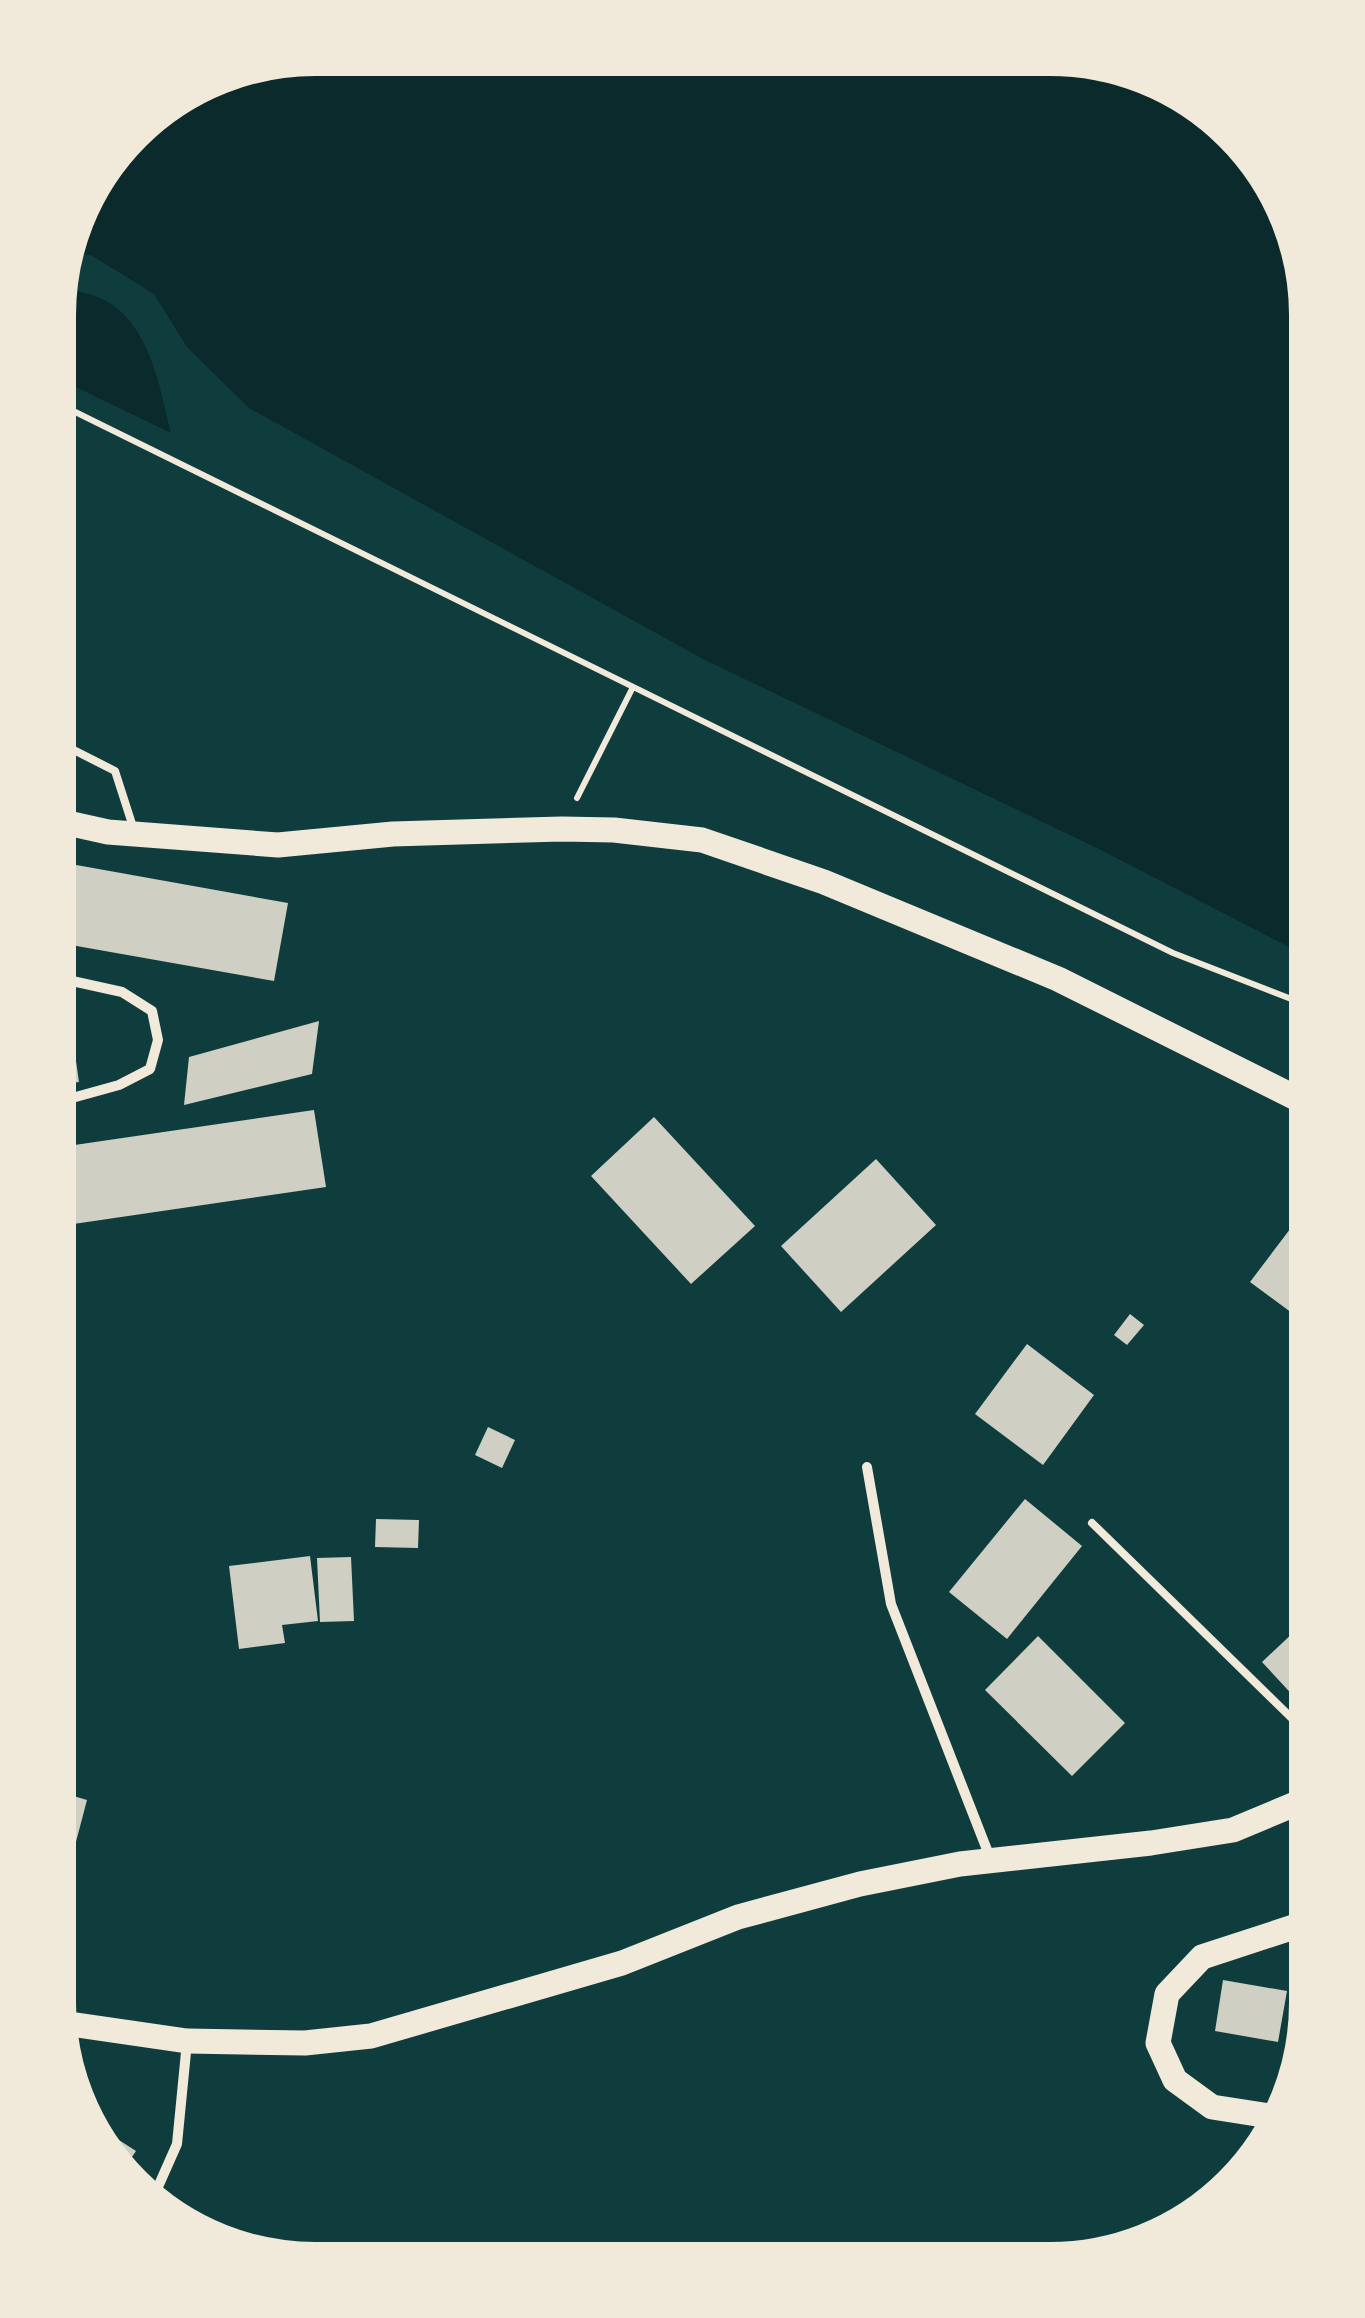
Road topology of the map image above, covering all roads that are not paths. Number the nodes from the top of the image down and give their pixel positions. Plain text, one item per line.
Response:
1 (70, 748) edge
2 (70, 824) edge
3 (136, 834) junction
4 (70, 981) edge
5 (1295, 1097) edge
6 (70, 1099) edge
7 (867, 1467) dead end
8 (1092, 1522) dead end
9 (1294, 1720) edge
10 (1294, 1804) edge
11 (991, 1860) junction
12 (1294, 1927) edge
13 (72, 2024) edge
14 (187, 2041) junction
15 (1267, 2116) edge
16 (157, 2189) edge

1 - 3 lane
2 - 3 main road
3 - 5 main road
4 - 6 street
7 - 11 street
8 - 9 lane
10 - 11 main road
11 - 14 main road
12 - 15 main road
13 - 14 main road
14 - 16 street

